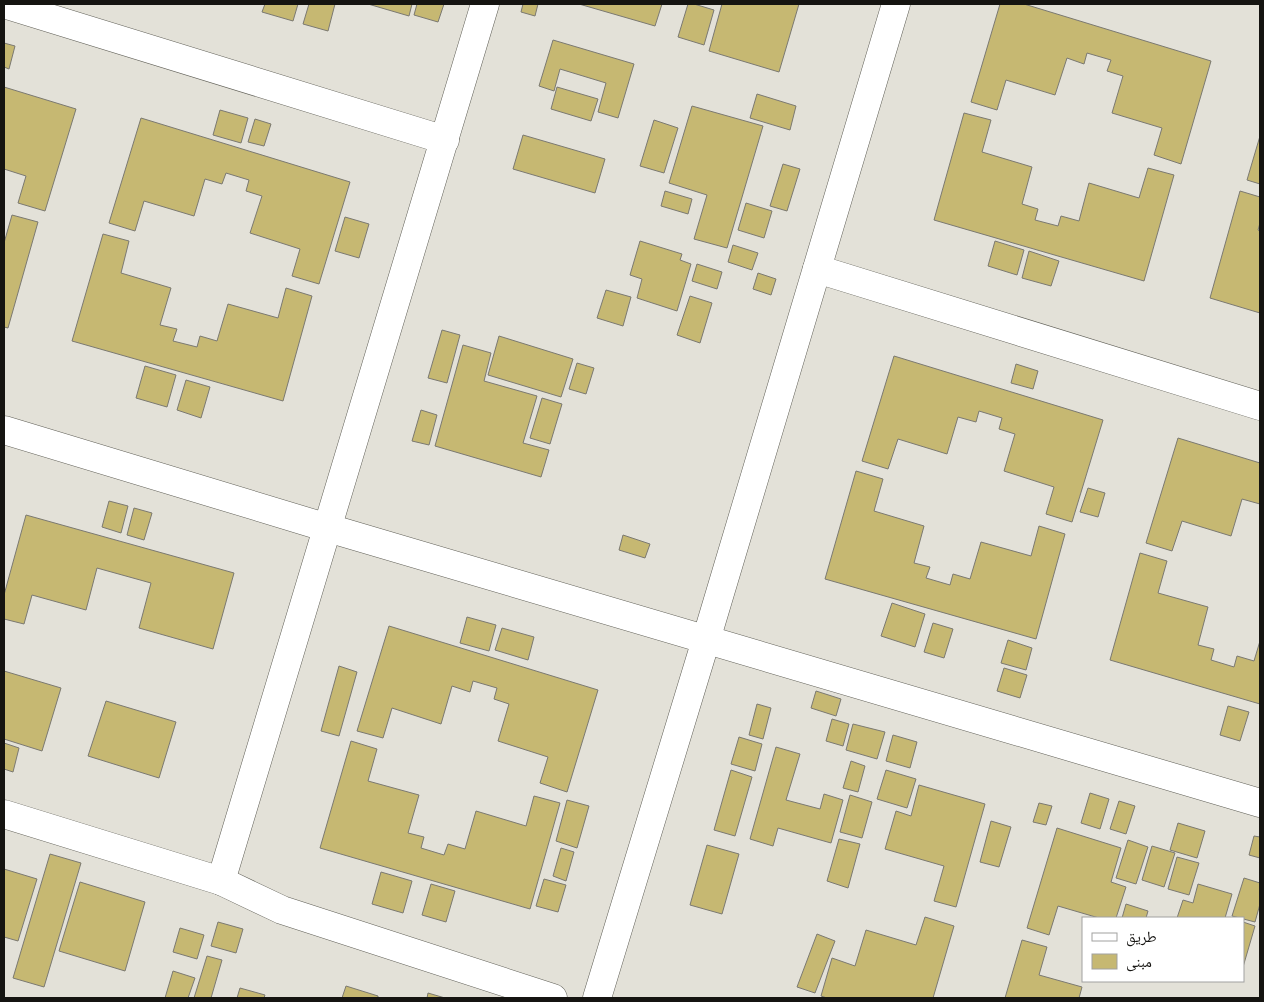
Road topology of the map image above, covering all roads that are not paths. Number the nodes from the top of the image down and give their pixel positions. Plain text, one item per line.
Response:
1 (4, 4) edge
2 (485, 4) edge
3 (896, 4) edge
4 (445, 140) junction
5 (817, 269) junction
6 (1260, 406) edge
7 (4, 430) edge
8 (328, 528) junction
9 (706, 640) junction
10 (1260, 802) edge
11 (4, 814) edge
12 (221, 881) junction
13 (553, 998) edge
14 (596, 998) edge

1 - 4 street
2 - 4 street
3 - 5 street
4 - 8 street
5 - 6 street
5 - 9 street
7 - 8 street
8 - 9 street
8 - 12 street
9 - 10 street
9 - 14 street
11 - 12 street
12 - 13 street

